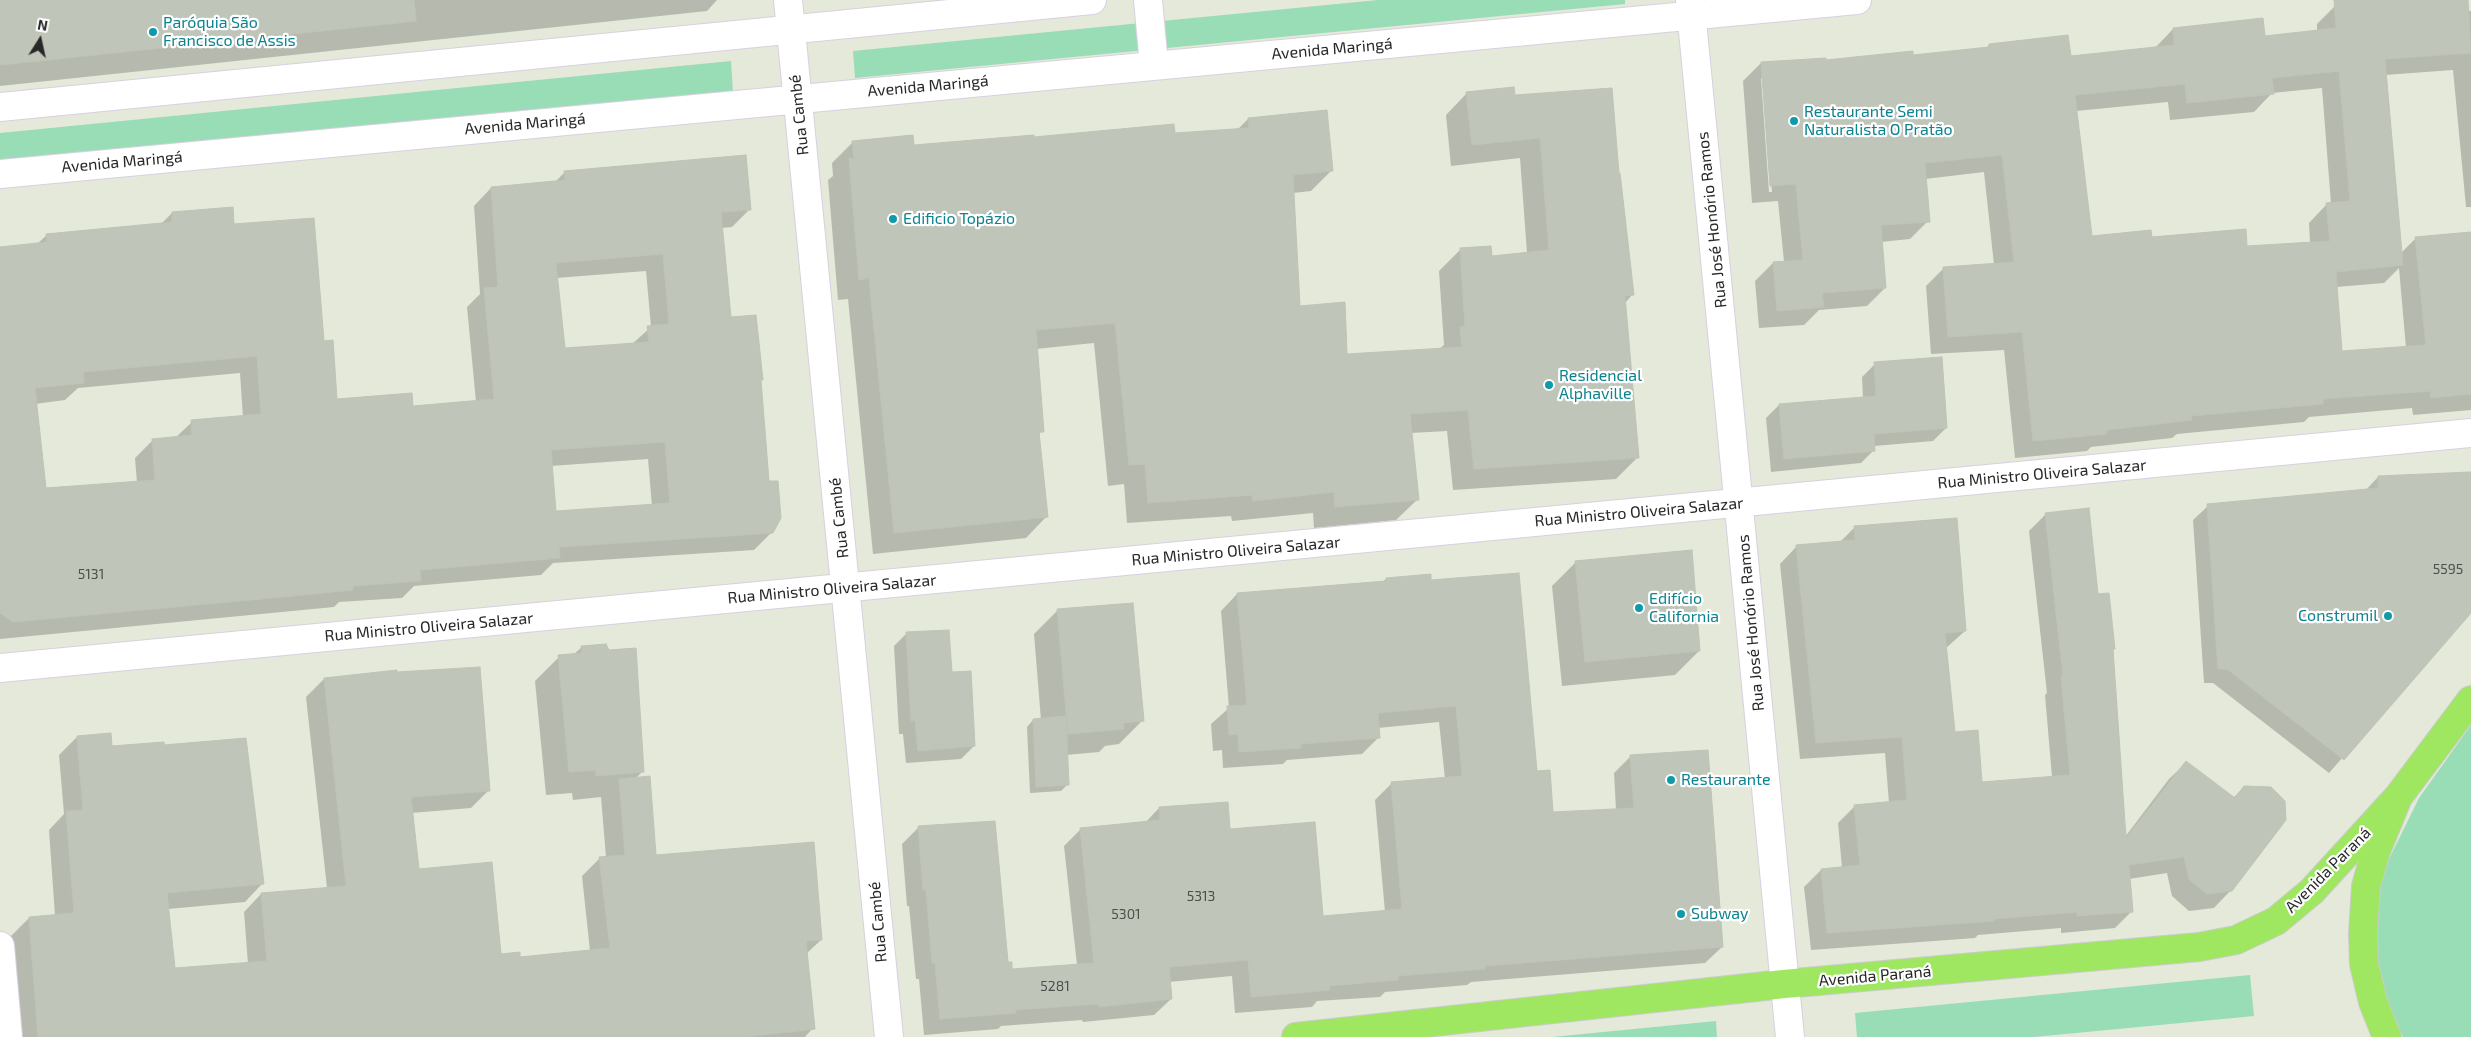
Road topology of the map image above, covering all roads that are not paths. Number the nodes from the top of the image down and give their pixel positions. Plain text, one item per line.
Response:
1 (788, 0) edge
2 (1092, 0) edge
3 (1148, 0) edge
4 (1857, 0) edge
5 (1691, 8) edge
6 (790, 28) junction
7 (1154, 65) junction
8 (797, 98) junction
9 (0, 107) edge
10 (0, 174) edge
11 (2471, 433) edge
12 (1740, 503) junction
13 (846, 588) junction
14 (0, 668) edge
15 (2471, 700) edge
16 (2398, 797) junction
17 (0, 946) edge
18 (1784, 984) junction
19 (8, 1037) edge
20 (889, 1037) edge
21 (1296, 1037) edge
22 (1790, 1037) edge
23 (2387, 1037) edge

1 - 6 street, Rua Cambé
2 - 6 street
3 - 7 street
4 - 5 street, Avenida Maringá
5 - 7 street, Avenida Maringá
5 - 12 street, Rua José Honório Ramos
6 - 8 street, Rua Cambé
6 - 9 street
7 - 8 street, Avenida Maringá
8 - 10 street, Avenida Maringá
8 - 13 street, Rua Cambé
11 - 12 street, Rua Ministro Oliveira Salazar
12 - 13 street, Rua Ministro Oliveira Salazar
12 - 18 street, Rua José Honório Ramos
13 - 14 street, Rua Ministro Oliveira Salazar
13 - 20 street, Rua Cambé
15 - 16 main road
16 - 18 main road, Avenida Paraná
16 - 23 main road
17 - 19 street
18 - 21 main road, Avenida Paraná
18 - 22 street, Rua José Honório Ramos

